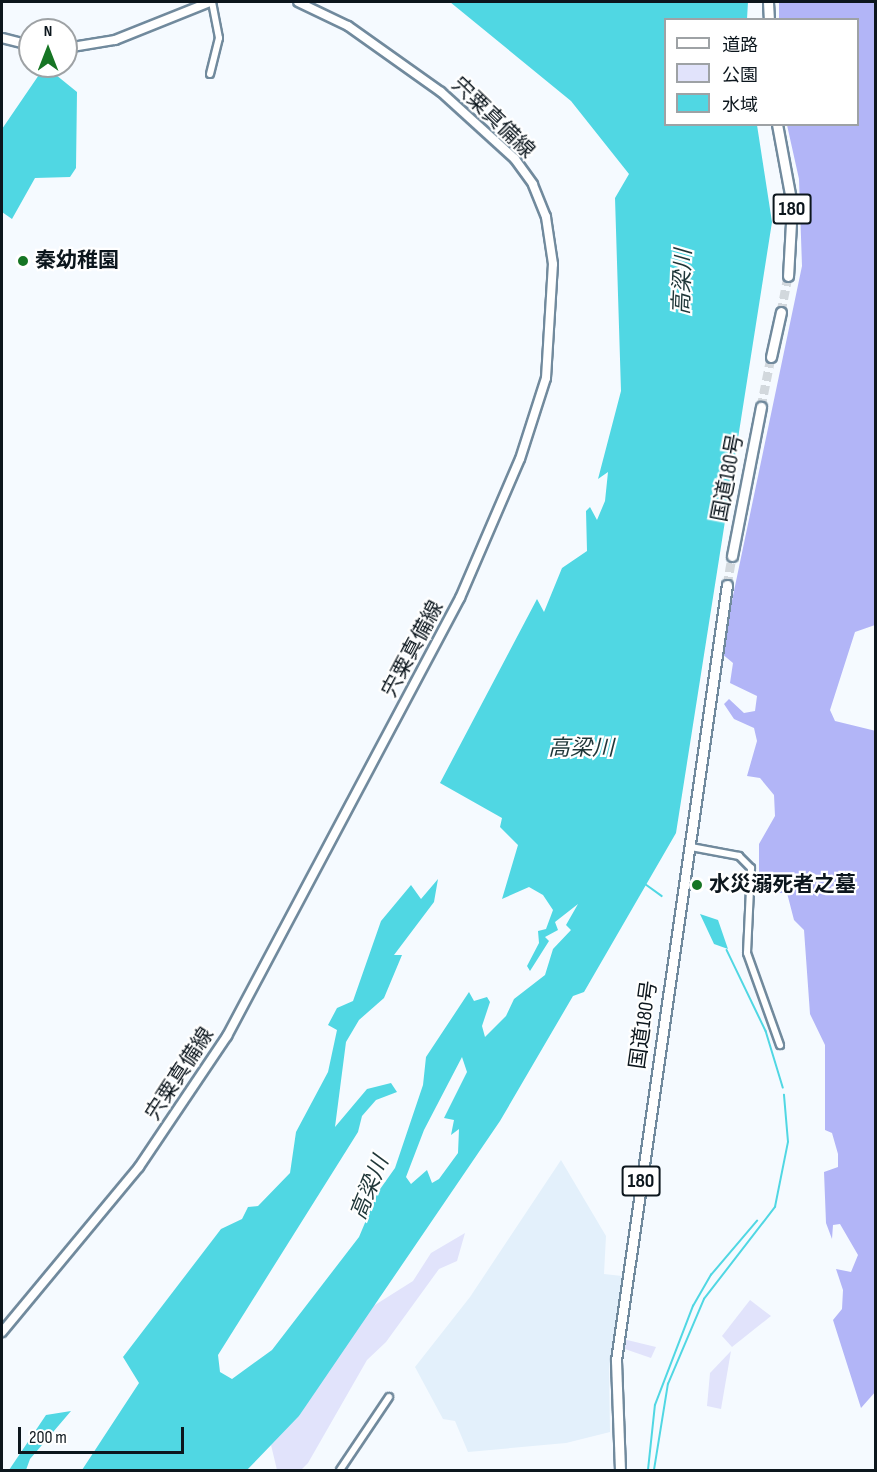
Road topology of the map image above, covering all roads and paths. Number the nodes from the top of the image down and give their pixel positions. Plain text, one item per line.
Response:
1 (211, 2) edge
2 (298, 2) edge
3 (768, 2) edge
4 (769, 18) edge
5 (2, 38) edge
6 (18, 42) edge
7 (78, 46) edge
8 (210, 74) dead end
9 (777, 126) edge
10 (788, 276) tunnel mouth
11 (781, 312) tunnel mouth
12 (771, 357) tunnel mouth
13 (761, 406) tunnel mouth
14 (732, 552) tunnel mouth
15 (727, 585) tunnel mouth
16 (691, 847) junction
17 (780, 1045) dead end
18 (2, 1332) edge
19 (389, 1397) dead end
20 (340, 1470) edge
21 (620, 1470) edge

1 - 7 main road
1 - 8 street
2 - 18 main road, 宍粟真備線
3 - 4 highway
5 - 6 main road
9 - 10 highway, 180
11 - 12 highway
13 - 14 highway, 国道180号
15 - 16 highway, 国道180号 / 180
16 - 17 street
16 - 21 highway, 国道180号 / 180
19 - 20 street

